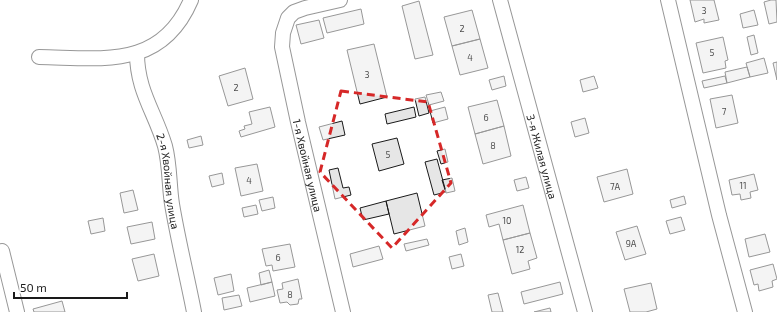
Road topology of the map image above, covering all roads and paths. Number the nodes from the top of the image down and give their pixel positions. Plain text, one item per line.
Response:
1 (191, 0) edge
2 (340, 0) edge
3 (500, 0) edge
4 (668, 0) edge
5 (137, 54) junction
6 (39, 57) dead end
7 (2, 251) dead end
8 (17, 312) edge
9 (194, 312) edge
10 (343, 312) edge
11 (586, 312) edge
12 (745, 312) edge

1 - 5 street
2 - 10 street, 1-я Хвойная улица
3 - 11 street, 3-я Жилая улица
4 - 12 street
5 - 6 street
5 - 9 street, 2-я Хвойная улица
7 - 8 street

